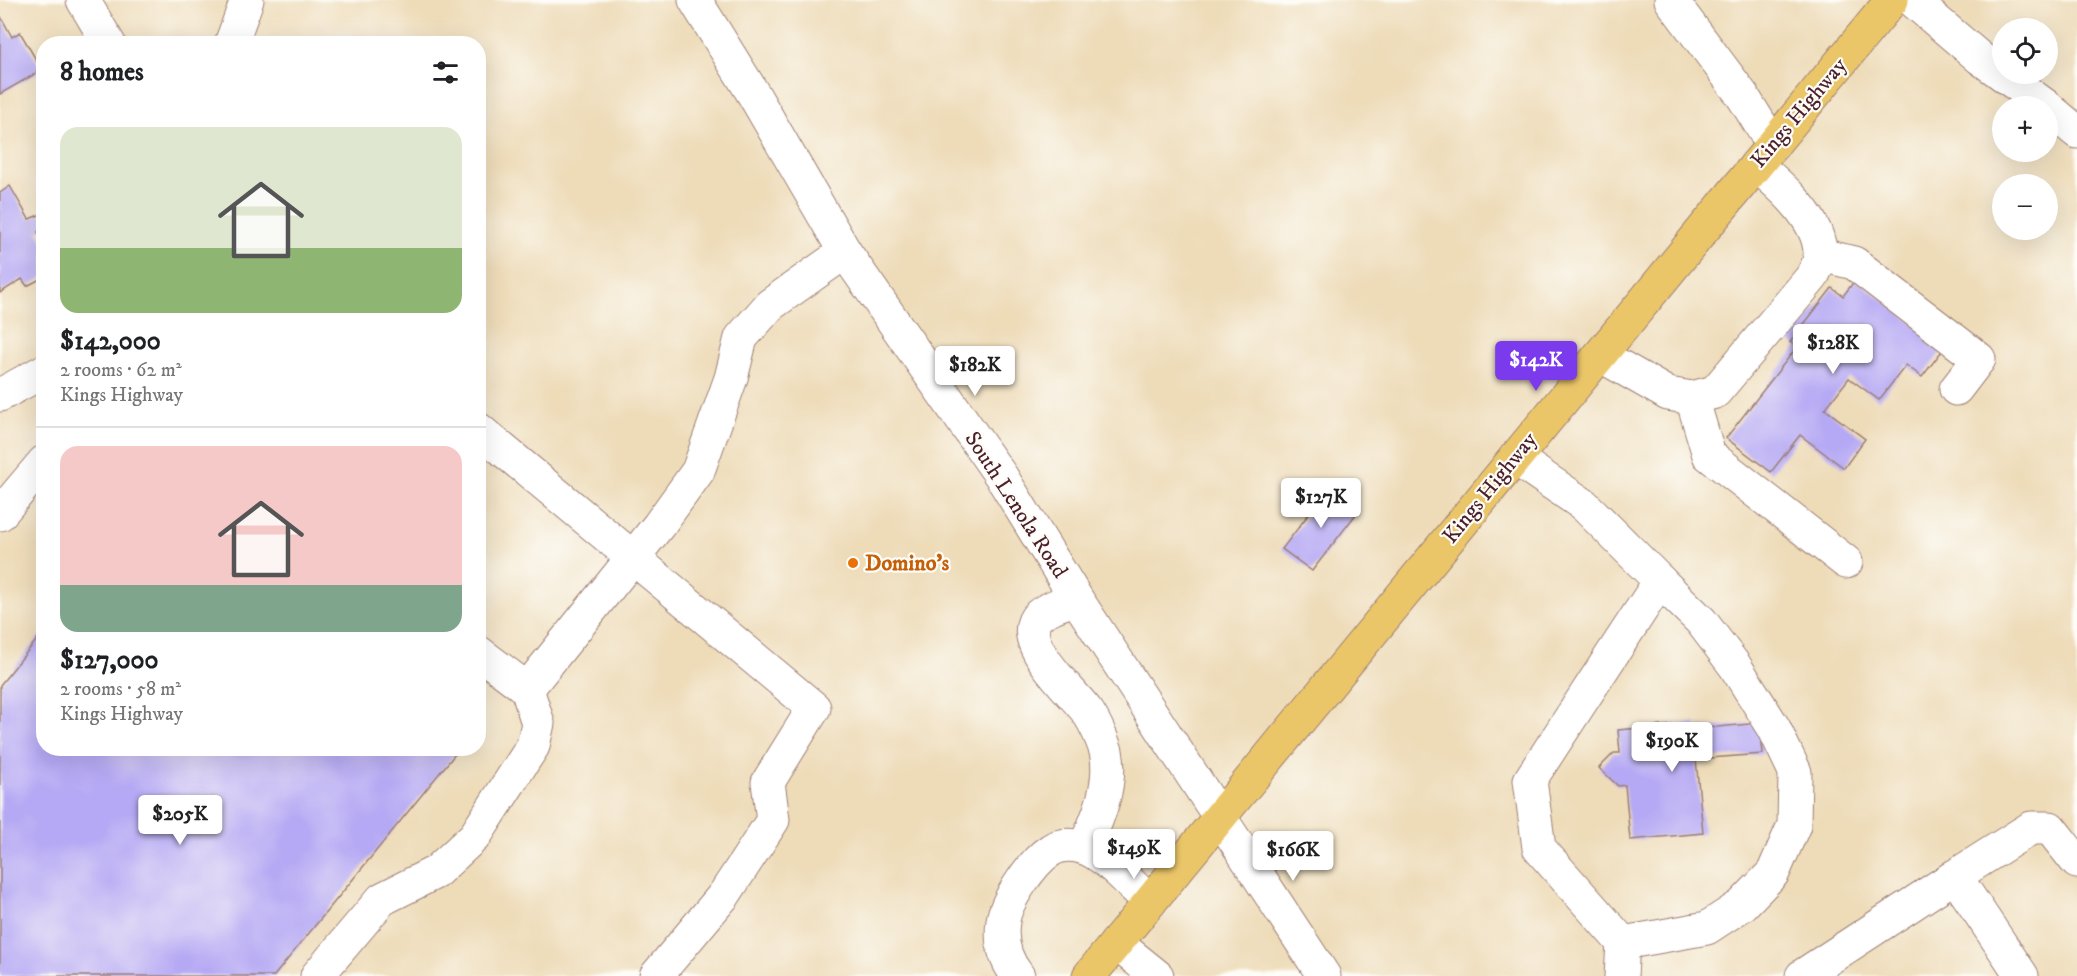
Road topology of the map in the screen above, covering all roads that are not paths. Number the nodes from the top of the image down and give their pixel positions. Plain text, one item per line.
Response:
1 (84, 0) edge
2 (247, 0) edge
3 (695, 0) edge
4 (1671, 0) edge
5 (1892, 0) edge
6 (1912, 0) edge
7 (104, 36) edge
8 (234, 36) edge
9 (2032, 96) edge
10 (2058, 116) edge
11 (2077, 132) edge
12 (1764, 155) junction
13 (845, 252) junction
14 (1821, 255) junction
15 (1600, 355) junction
16 (36, 375) edge
17 (1956, 389) dead end
18 (0, 395) edge
19 (1692, 398) junction
20 (486, 436) edge
21 (1515, 458) junction
22 (36, 471) edge
23 (0, 514) edge
24 (634, 556) junction
25 (1846, 562) dead end
26 (1660, 580) junction
27 (1076, 598) junction
28 (486, 658) edge
29 (527, 689) junction
30 (1220, 816) junction
31 (1084, 848) junction
32 (2077, 862) edge
33 (1955, 876) junction
34 (1150, 902) junction
35 (1116, 943) junction
36 (1623, 943) junction
37 (1318, 974) edge
38 (317, 976) edge
39 (656, 976) edge
40 (1018, 976) edge
41 (1089, 976) edge
42 (1157, 976) edge
43 (1622, 976) edge
44 (1802, 976) edge
45 (2022, 976) edge

1 - 7 street
2 - 8 street
3 - 13 street, South Lenola Road
4 - 12 street
5 - 12 main road, Kings Highway
6 - 9 street
10 - 11 street
12 - 14 street
12 - 15 main road, Kings Highway
13 - 24 street
13 - 27 street, South Lenola Road
14 - 17 street
14 - 19 street
15 - 19 street
15 - 21 main road, Kings Highway
16 - 18 street
19 - 25 street
20 - 24 street
21 - 26 street
21 - 30 main road, Kings Highway
22 - 23 street
24 - 29 street
24 - 39 street
26 - 36 street
26 - 36 street
27 - 30 street, South Lenola Road
27 - 31 street
28 - 29 street
29 - 38 street
30 - 34 main road, Kings Highway
30 - 37 street, South Lenola Road
31 - 34 street
31 - 40 street
32 - 33 street
33 - 44 street
33 - 45 street
34 - 35 main road, Kings Highway
35 - 41 main road, Kings Highway
35 - 42 street
36 - 43 street

